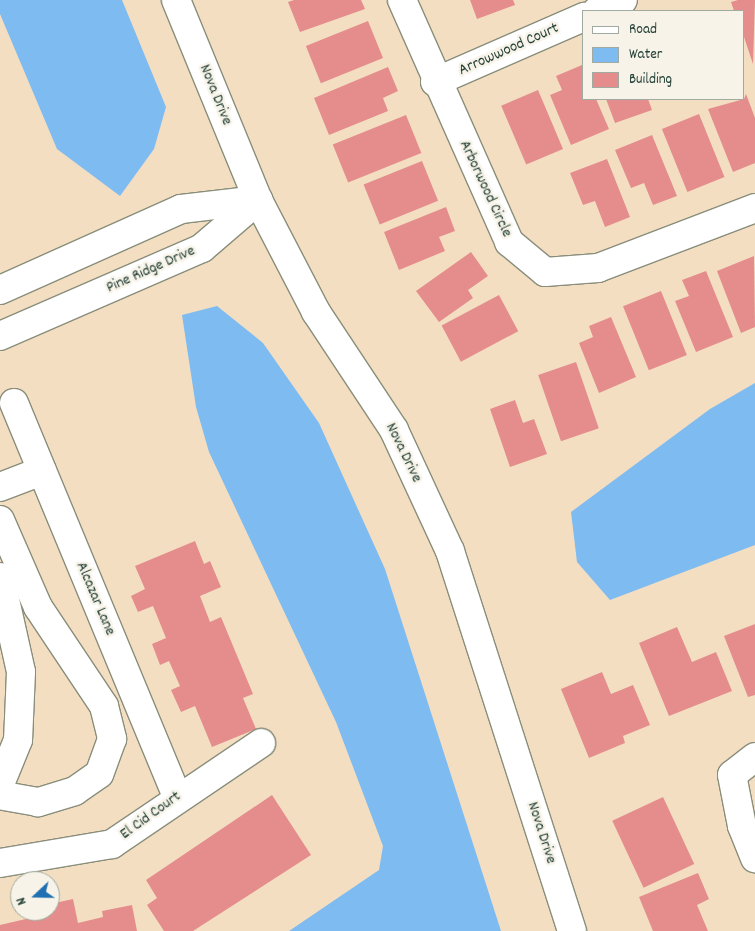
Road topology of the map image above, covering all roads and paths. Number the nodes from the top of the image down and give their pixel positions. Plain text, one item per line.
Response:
1 (176, 0) edge
2 (402, 0) edge
3 (623, 0) edge
4 (599, 10) edge
5 (582, 18) edge
6 (435, 82) junction
7 (258, 200) junction
8 (755, 208) edge
9 (0, 290) edge
10 (0, 336) edge
11 (14, 403) dead end
12 (42, 471) junction
13 (0, 488) edge
14 (0, 520) edge
15 (0, 577) edge
16 (261, 743) dead end
17 (755, 757) edge
18 (0, 784) edge
19 (0, 795) edge
20 (177, 796) junction
21 (755, 858) edge
22 (0, 862) edge
23 (572, 931) edge

1 - 7 street, Nova Drive
2 - 6 street, Arborwood Circle
3 - 4 street
5 - 6 street, Arrowwood Court
6 - 8 street, Arborwood Circle
7 - 9 street
7 - 10 street, Pine Ridge Drive
7 - 23 street, Nova Drive
11 - 12 street, Alcazar Lane
12 - 13 street
12 - 20 street, Alcazar Lane
14 - 19 street
15 - 18 street
16 - 20 street, El Cid Court
17 - 21 street
20 - 22 street, El Cid Court

